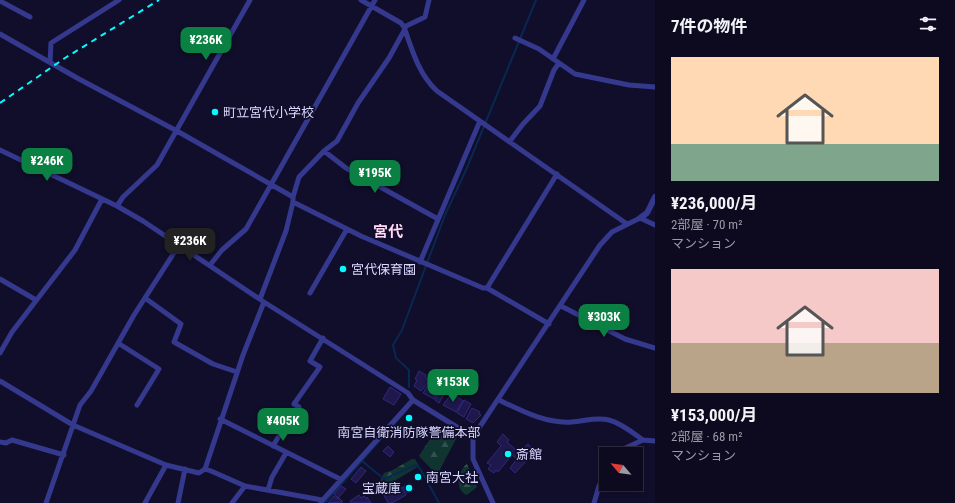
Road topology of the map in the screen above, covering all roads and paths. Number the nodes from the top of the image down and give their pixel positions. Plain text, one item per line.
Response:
1 (119, 0) edge
2 (250, 0) edge
3 (361, 0) edge
4 (375, 0) edge
5 (429, 0) edge
6 (584, 0) edge
7 (0, 1) edge
8 (371, 6) junction
9 (30, 18) dead end
10 (405, 28) junction
11 (0, 34) edge
12 (515, 38) dead end
13 (553, 58) junction
14 (50, 62) junction
15 (559, 63) junction
16 (655, 87) edge
17 (484, 124) junction
18 (177, 131) junction
19 (510, 141) junction
20 (0, 150) edge
21 (324, 151) junction
22 (557, 174) junction
23 (272, 184) junction
24 (655, 197) edge
25 (102, 199) junction
26 (293, 199) junction
27 (117, 206) junction
28 (640, 218) junction
29 (438, 219) junction
30 (627, 224) junction
31 (655, 225) edge
32 (347, 229) junction
33 (179, 245) junction
34 (424, 264) junction
35 (210, 265) junction
36 (0, 279) edge
37 (487, 288) junction
38 (310, 293) dead end
39 (145, 298) junction
40 (36, 300) junction
41 (262, 300) junction
42 (561, 306) junction
43 (549, 324) junction
44 (323, 338) junction
45 (118, 343) junction
46 (655, 348) edge
47 (0, 353) edge
48 (237, 372) junction
49 (0, 381) edge
50 (413, 400) junction
51 (499, 400) junction
52 (137, 405) dead end
53 (220, 419) junction
54 (73, 425) junction
55 (473, 437) junction
56 (644, 440) junction
57 (655, 441) edge
58 (0, 442) edge
59 (273, 446) junction
60 (627, 447) edge
61 (286, 453) junction
62 (64, 456) junction
63 (166, 465) junction
64 (185, 469) junction
65 (205, 469) junction
66 (340, 479) junction
67 (245, 486) junction
68 (599, 486) edge
69 (268, 490) junction
70 (321, 501) edge
71 (46, 503) edge
72 (145, 503) edge
73 (178, 503) edge
74 (232, 503) edge
75 (493, 503) edge
76 (594, 503) edge

1 - 14 street
2 - 18 street
3 - 8 street
4 - 8 street
5 - 10 street
6 - 13 street
7 - 9 street
8 - 10 street
8 - 23 street
10 - 17 street
10 - 21 street
11 - 14 street
12 - 13 street
13 - 15 street
14 - 18 street
15 - 16 street
15 - 19 street
17 - 19 street
17 - 29 street
18 - 23 street
18 - 27 street
19 - 22 street
20 - 25 street
21 - 26 street
21 - 29 street
22 - 30 street
22 - 37 street
23 - 26 street
23 - 35 street
24 - 28 street
25 - 27 street
25 - 40 street
26 - 32 street
26 - 41 street
27 - 33 street
28 - 30 street
28 - 31 street
29 - 34 street
30 - 42 street
32 - 34 street
32 - 38 street
33 - 35 street
33 - 39 street
34 - 37 street
35 - 41 street
36 - 40 street
37 - 43 street
39 - 45 street
39 - 48 street
40 - 47 street
41 - 44 street
41 - 48 street
42 - 43 street
42 - 46 street
43 - 51 street
44 - 50 street
44 - 59 street
45 - 52 street
45 - 54 street
48 - 53 street
49 - 54 street
50 - 55 street
50 - 66 street
51 - 55 street
51 - 56 street
53 - 59 street
53 - 65 street
54 - 62 street
54 - 63 street
55 - 75 street
56 - 57 street
56 - 60 street
58 - 62 street
59 - 61 street
61 - 66 street
61 - 69 street
62 - 71 street
63 - 64 street
63 - 72 street
64 - 65 street
64 - 73 street
65 - 67 street
66 - 70 street
67 - 69 street
67 - 74 street
68 - 76 street
69 - 70 street

